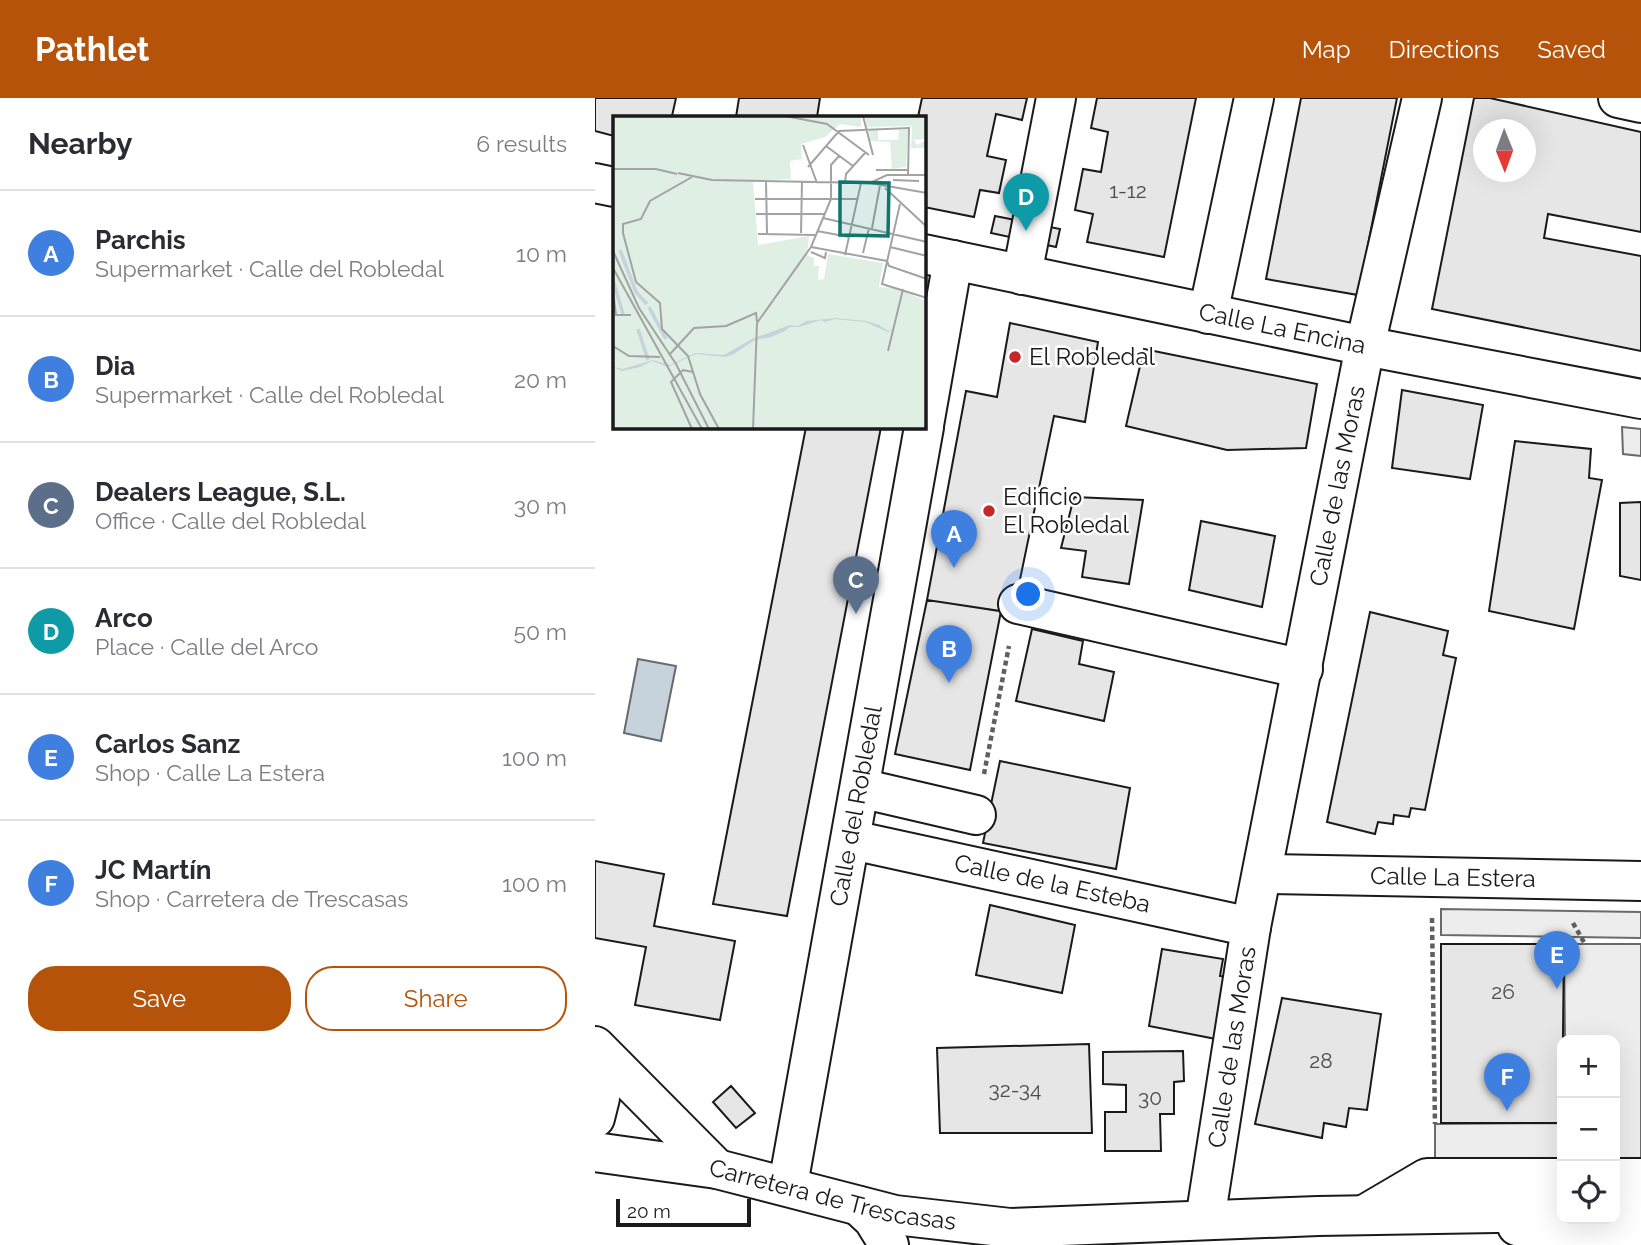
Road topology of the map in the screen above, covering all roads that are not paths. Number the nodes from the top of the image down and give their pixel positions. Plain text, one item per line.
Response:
1 (1056, 98) edge
2 (1254, 98) edge
3 (1422, 98) edge
4 (1618, 98) edge
5 (1641, 103) edge
6 (595, 183) edge
7 (613, 187) edge
8 (938, 257) edge
9 (1022, 275) junction
10 (1208, 314) junction
11 (1365, 346) junction
12 (1641, 399) edge
13 (926, 402) edge
14 (923, 429) edge
15 (1018, 604) road end
16 (1303, 669) junction
17 (860, 788) junction
18 (976, 815) dead end
19 (852, 840) junction
20 (1264, 874) junction
21 (1641, 881) edge
22 (1251, 928) junction
23 (595, 1046) edge
24 (595, 1068) edge
25 (595, 1118) edge
26 (595, 1152) edge
27 (717, 1169) junction
28 (1620, 1178) edge
29 (1641, 1178) edge
30 (788, 1185) junction
31 (859, 1206) junction
32 (1620, 1213) edge
33 (1641, 1213) edge
34 (1363, 1216) junction
35 (1556, 1217) edge
36 (1193, 1220) junction
37 (943, 1234) edge
38 (1007, 1237) edge
39 (1641, 1240) edge
40 (889, 1245) edge
41 (1127, 1245) edge

1 - 9 street
2 - 10 street
3 - 11 street, Calle de las Moras
4 - 5 street
6 - 7 street
8 - 9 street, Calle La Encina
8 - 13 street, Calle del Robledal
9 - 10 street, Calle La Encina
10 - 11 street, Calle La Encina
11 - 12 street, Calle La Encina
11 - 16 street, Calle de las Moras
14 - 17 street, Calle del Robledal
15 - 16 street
16 - 20 street, Calle de las Moras
17 - 18 street
17 - 19 street, Calle del Robledal
19 - 22 street, Calle de la Esteba
19 - 30 street, Calle del Robledal
20 - 21 street, Calle La Estera
20 - 22 street, Calle de las Moras
22 - 36 street, Calle de las Moras
23 - 27 street
24 - 25 street
26 - 27 street, Carretera de Trescasas
27 - 30 street, Carretera de Trescasas
28 - 29 street
30 - 31 street, Carretera de Trescasas
31 - 37 street, Carretera de Trescasas
31 - 40 street
32 - 33 street
34 - 35 street, Carretera de Trescasas
34 - 35 street, Carretera de Trescasas
34 - 36 street, Carretera de Trescasas
35 - 39 street, Carretera de Trescasas
36 - 38 street, Carretera de Trescasas
36 - 41 street
37 - 38 street, Carretera de Trescasas

